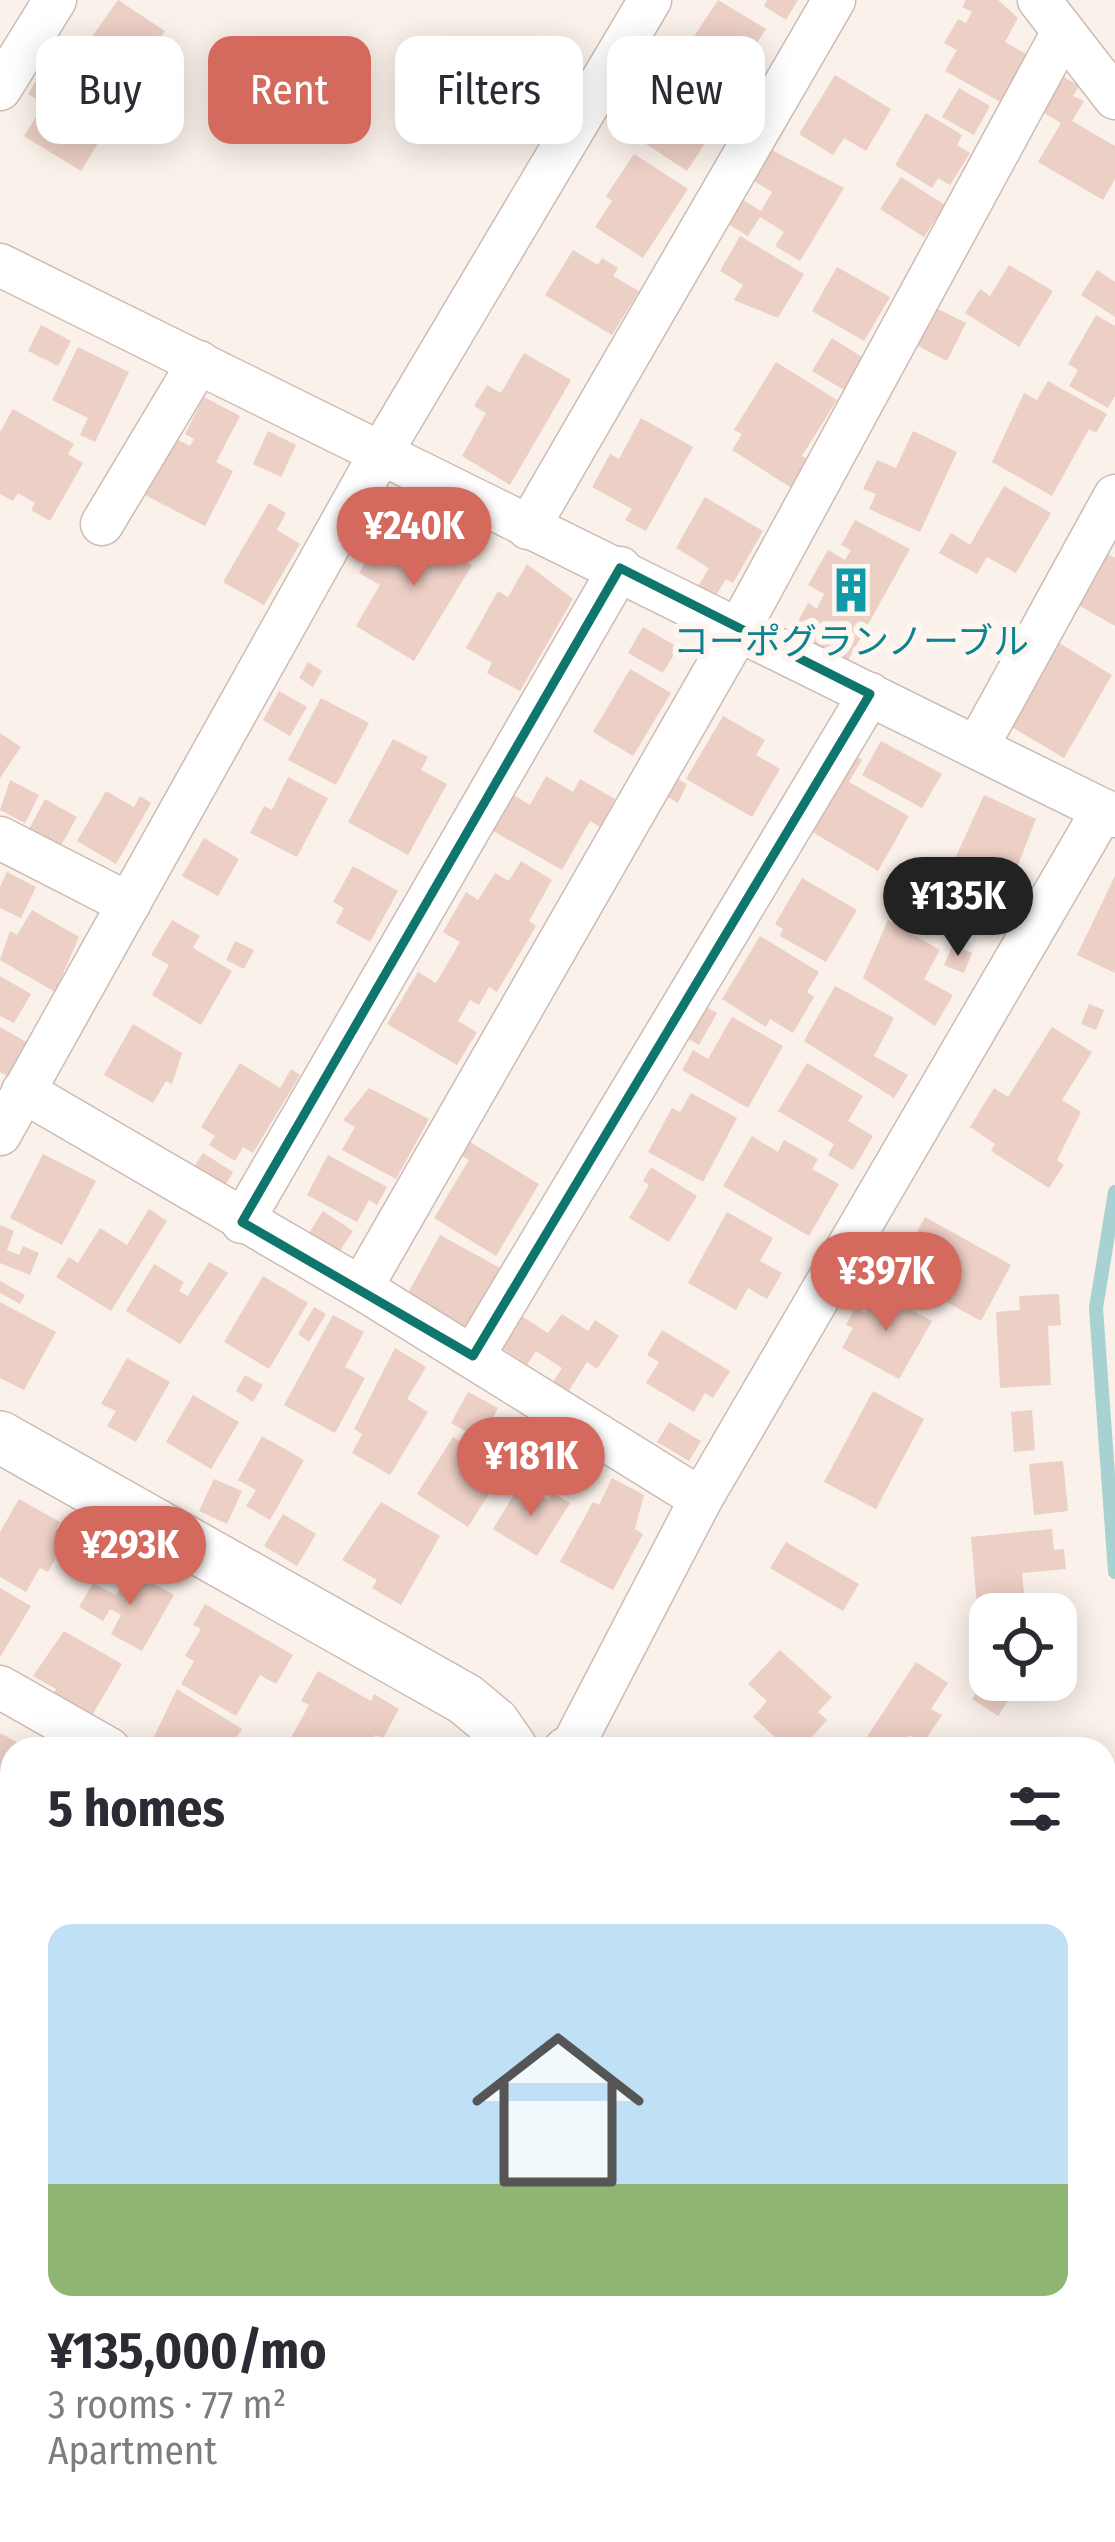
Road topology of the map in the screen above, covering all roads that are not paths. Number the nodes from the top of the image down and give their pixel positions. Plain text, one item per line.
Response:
1 (55, 0) edge
2 (650, 0) edge
3 (834, 0) edge
4 (1051, 16) edge
5 (0, 89) edge
6 (1115, 98) edge
7 (0, 265) edge
8 (199, 362) junction
9 (379, 456) junction
10 (1115, 496) edge
11 (102, 524) dead end
12 (528, 528) junction
13 (620, 568) junction
14 (739, 628) junction
15 (871, 694) junction
16 (977, 747) junction
17 (1109, 813) edge
18 (0, 838) edge
19 (129, 904) junction
20 (23, 1091) junction
21 (0, 1134) edge
22 (242, 1222) junction
23 (361, 1288) junction
24 (473, 1356) junction
25 (0, 1437) edge
26 (701, 1499) junction
27 (0, 1687) edge
28 (88, 1737) edge
29 (504, 1737) edge
30 (577, 1737) edge

1 - 5 street
2 - 9 street
3 - 12 street
4 - 6 street
4 - 14 street
7 - 8 street
8 - 9 street
8 - 11 street
9 - 12 street
9 - 19 street
10 - 16 street
12 - 13 street
13 - 14 street
13 - 22 street
14 - 15 street
14 - 23 street
15 - 16 street
15 - 24 street
16 - 17 street
17 - 26 street
18 - 19 street
19 - 20 street
20 - 21 street
20 - 22 street
22 - 23 street
23 - 24 street
24 - 26 street
25 - 29 street
26 - 30 street
27 - 28 street

